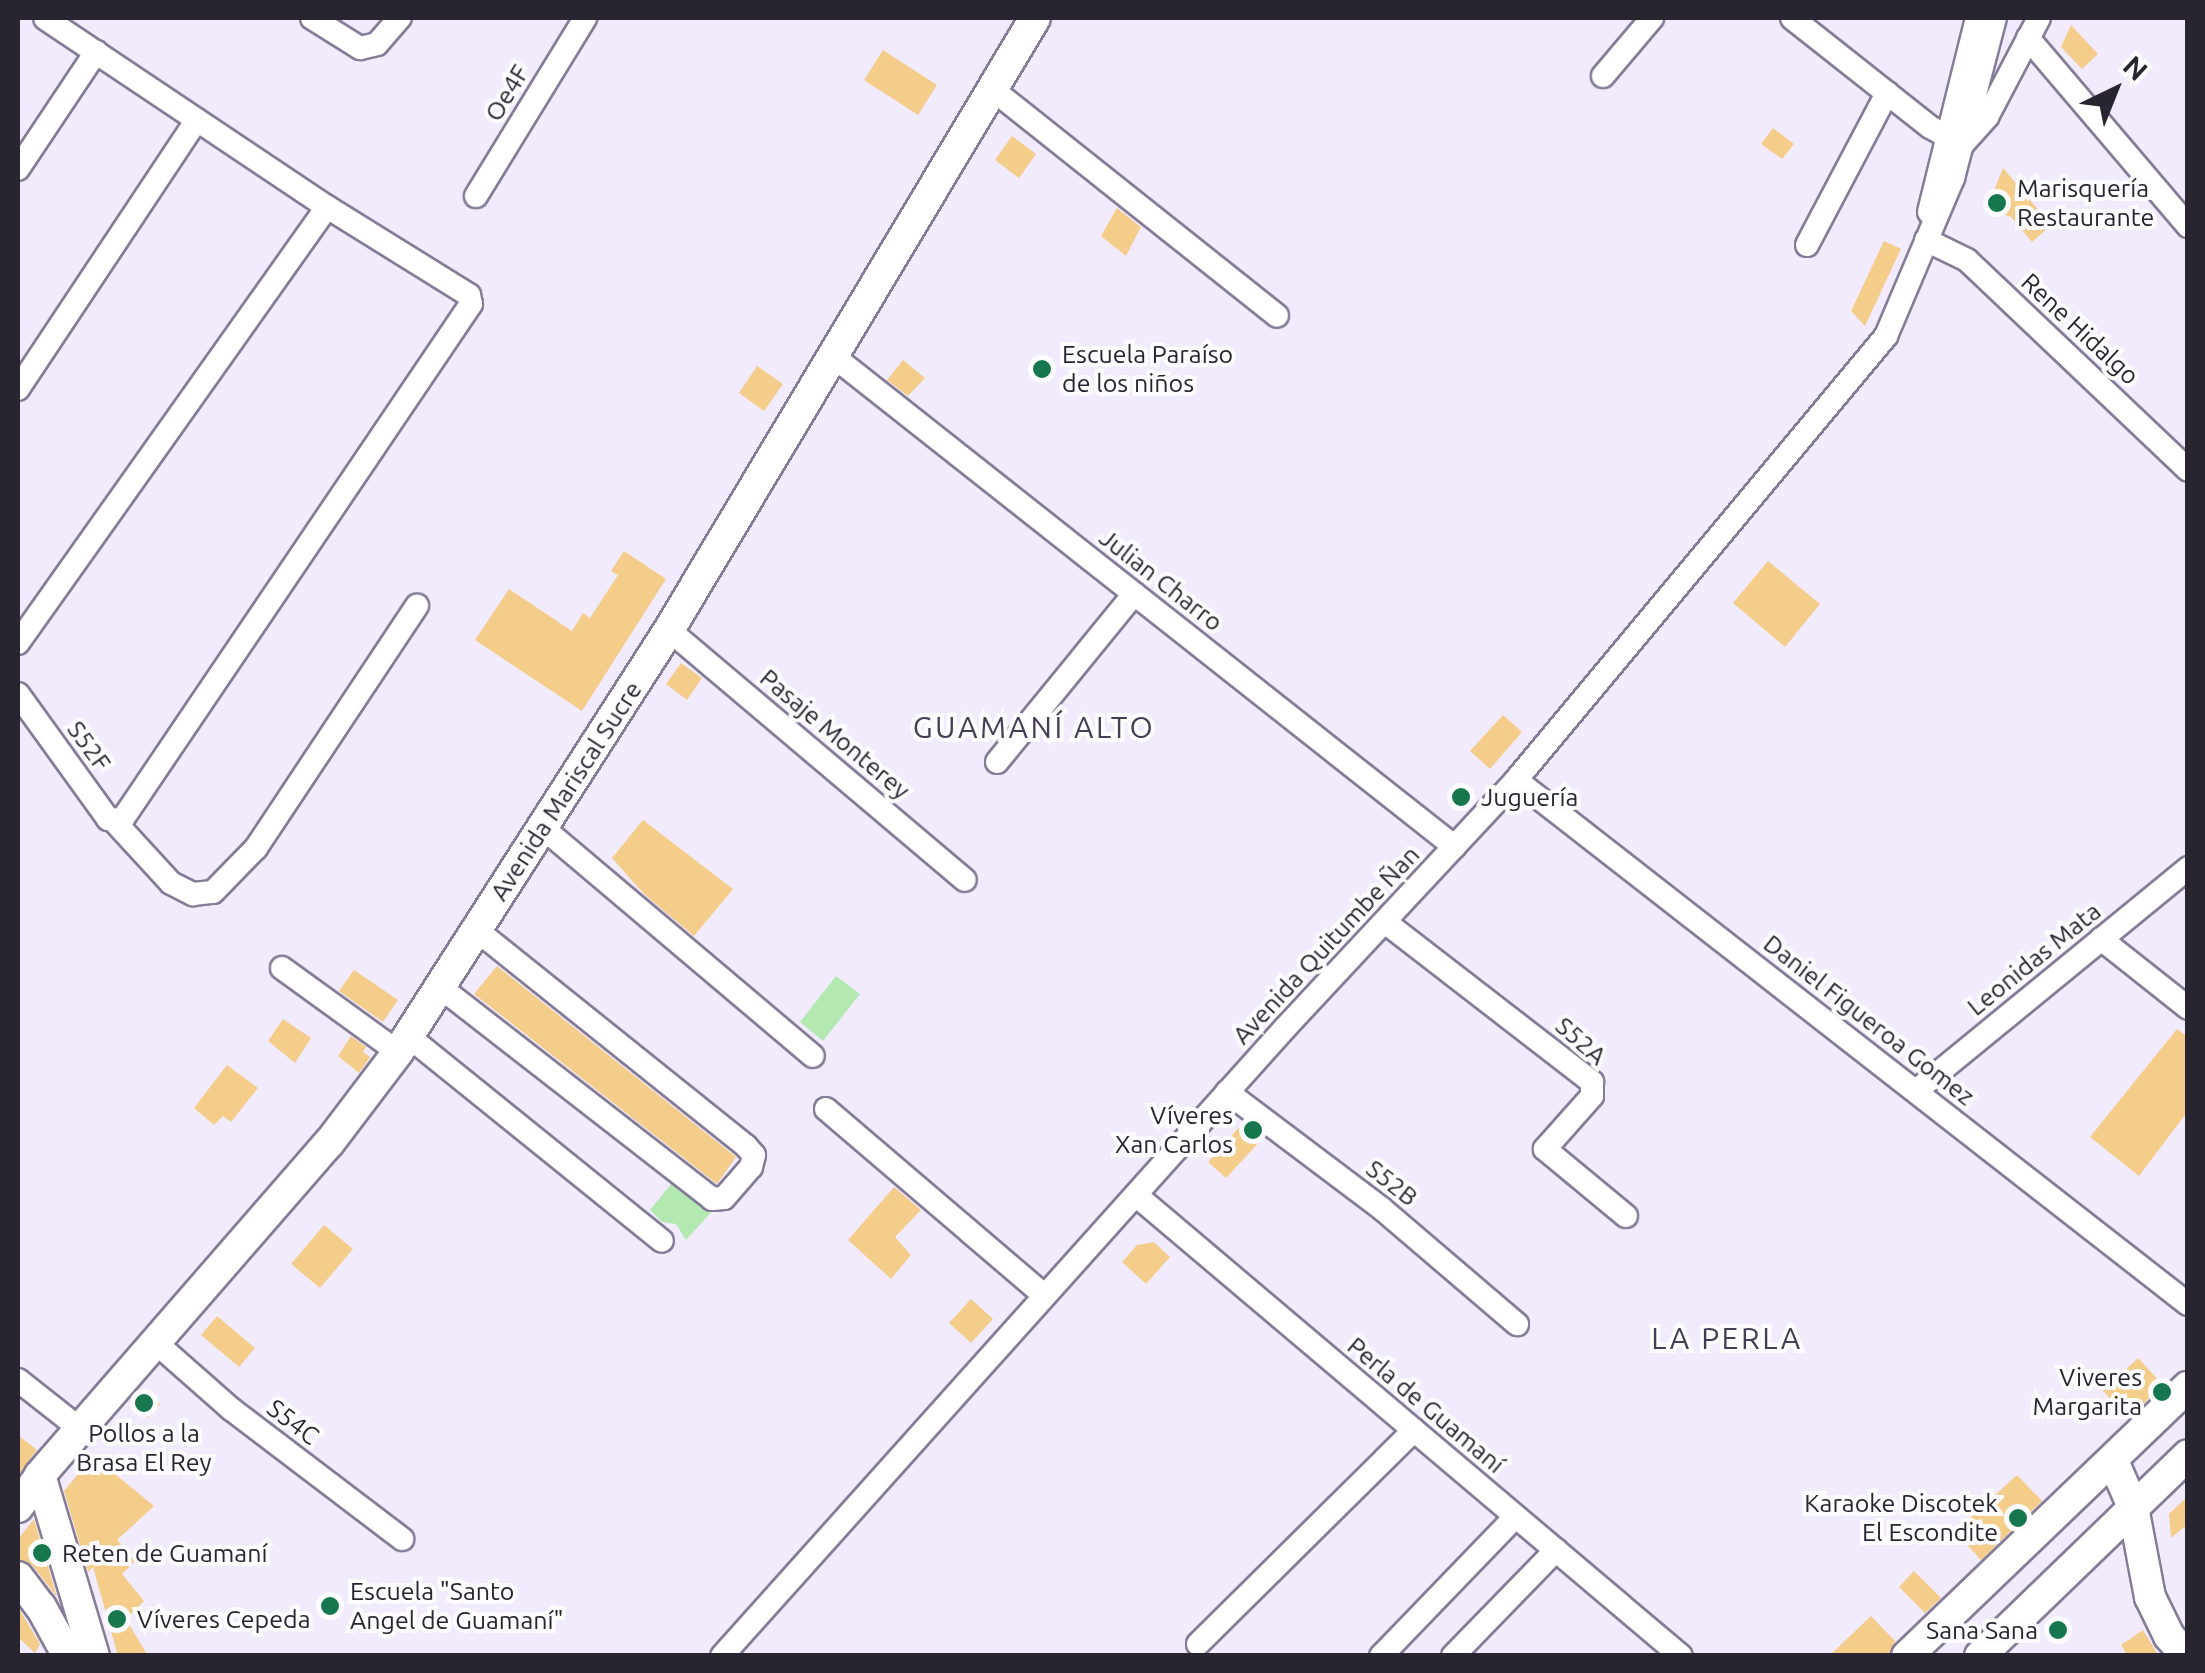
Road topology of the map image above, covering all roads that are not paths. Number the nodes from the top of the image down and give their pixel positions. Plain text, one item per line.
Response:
1 (45, 18) edge
2 (312, 18) edge
3 (400, 18) edge
4 (584, 18) edge
5 (1034, 18) edge
6 (1652, 18) edge
7 (1792, 18) edge
8 (1977, 18) edge
9 (1995, 18) edge
10 (2034, 28) edge
11 (96, 52) junction
12 (1603, 76) dead end
13 (992, 88) junction
14 (1887, 93) junction
15 (198, 120) junction
16 (1954, 140) junction
17 (18, 169) edge
18 (476, 196) dead end
19 (327, 207) junction
20 (2188, 226) edge
21 (1926, 240) junction
22 (1808, 245) dead end
23 (1277, 316) dead end
24 (833, 356) junction
25 (18, 389) edge
26 (2188, 470) edge
27 (1134, 594) junction
28 (418, 606) dead end
29 (669, 630) junction
30 (18, 643) edge
31 (18, 694) edge
32 (998, 762) dead end
33 (1516, 780) junction
34 (118, 820) junction
35 (542, 828) junction
36 (1455, 847) junction
37 (2188, 868) edge
38 (965, 880) dead end
39 (1385, 922) junction
40 (476, 930) junction
41 (2101, 939) junction
42 (282, 968) dead end
43 (440, 987) junction
44 (2188, 1008) edge
45 (403, 1044) junction
46 (814, 1056) dead end
47 (1227, 1092) junction
48 (1916, 1092) junction
49 (826, 1109) dead end
50 (1137, 1196) junction
51 (1626, 1216) dead end
52 (662, 1240) dead end
53 (1044, 1295) junction
54 (2188, 1304) edge
55 (1517, 1324) dead end
56 (155, 1342) junction
57 (18, 1380) edge
58 (2188, 1388) edge
59 (80, 1429) junction
60 (1414, 1430) junction
61 (2188, 1456) edge
62 (2113, 1461) junction
63 (40, 1475) junction
64 (2133, 1506) junction
65 (18, 1507) edge
66 (1516, 1516) junction
67 (402, 1539) dead end
68 (1556, 1550) junction
69 (18, 1577) edge
70 (75, 1588) junction
71 (41, 1607) junction
72 (1198, 1644) dead end
73 (55, 1650) edge
74 (94, 1656) edge
75 (722, 1656) edge
76 (1381, 1656) edge
77 (1453, 1656) edge
78 (1681, 1656) edge
79 (1908, 1656) edge
80 (1980, 1656) edge
81 (2187, 1656) edge

1 - 11 street
2 - 3 street
4 - 18 street, Oe4F
5 - 13 main road, Avenida Mariscal Sucre
6 - 12 street
7 - 14 street
8 - 16 street, Avenida Quitumbe Ñan
9 - 16 street, Avenida Quitumbe Ñan
10 - 16 street
10 - 20 street
11 - 15 street
11 - 17 street
13 - 23 street
13 - 24 main road, Avenida Mariscal Sucre
14 - 16 street
14 - 22 street
15 - 19 street
15 - 25 street
16 - 21 street, Avenida Quitumbe Ñan
19 - 30 street
19 - 34 street
21 - 26 street, Rene Hidalgo
21 - 33 street, Avenida Quitumbe Ñan
24 - 27 street, Julian Charro
24 - 29 main road, Avenida Mariscal Sucre
27 - 32 street
27 - 36 street, Julian Charro
28 - 34 street, S52F
29 - 35 main road, Avenida Mariscal Sucre
29 - 38 street, Pasaje Monterey
31 - 34 street, S52F
33 - 36 street, Avenida Quitumbe Ñan
33 - 48 street, Daniel Figueroa Gomez
35 - 40 main road, Avenida Mariscal Sucre
35 - 46 street
36 - 39 street, Avenida Quitumbe Ñan
37 - 41 street, Leonidas Mata
39 - 47 street, Avenida Quitumbe Ñan
39 - 51 street, S52A
40 - 43 main road, Avenida Mariscal Sucre
40 - 43 street
41 - 44 street
41 - 48 street, Leonidas Mata
42 - 45 street
43 - 45 main road, Avenida Mariscal Sucre
45 - 52 street
45 - 56 main road, Avenida Mariscal Sucre
47 - 50 street, Avenida Quitumbe Ñan
47 - 55 street, S52B
48 - 54 street, Daniel Figueroa Gomez
49 - 53 street
50 - 53 street, Avenida Quitumbe Ñan
50 - 60 street, Perla de Guamaní
53 - 75 street, Avenida Quitumbe Ñan
56 - 59 main road, Avenida Mariscal Sucre
56 - 67 street, S54C
57 - 59 street
58 - 62 main road
59 - 63 main road, Avenida Mariscal Sucre
60 - 66 street, Perla de Guamaní
60 - 72 street
61 - 64 main road
62 - 64 main road
62 - 79 main road
63 - 65 main road, Avenida Mariscal Sucre
63 - 70 main road
64 - 80 main road
64 - 81 main road
66 - 68 street, Perla de Guamaní
66 - 76 street
68 - 77 street
68 - 78 street, Perla de Guamaní
69 - 71 main road
70 - 71 main road
70 - 74 main road
71 - 73 main road

